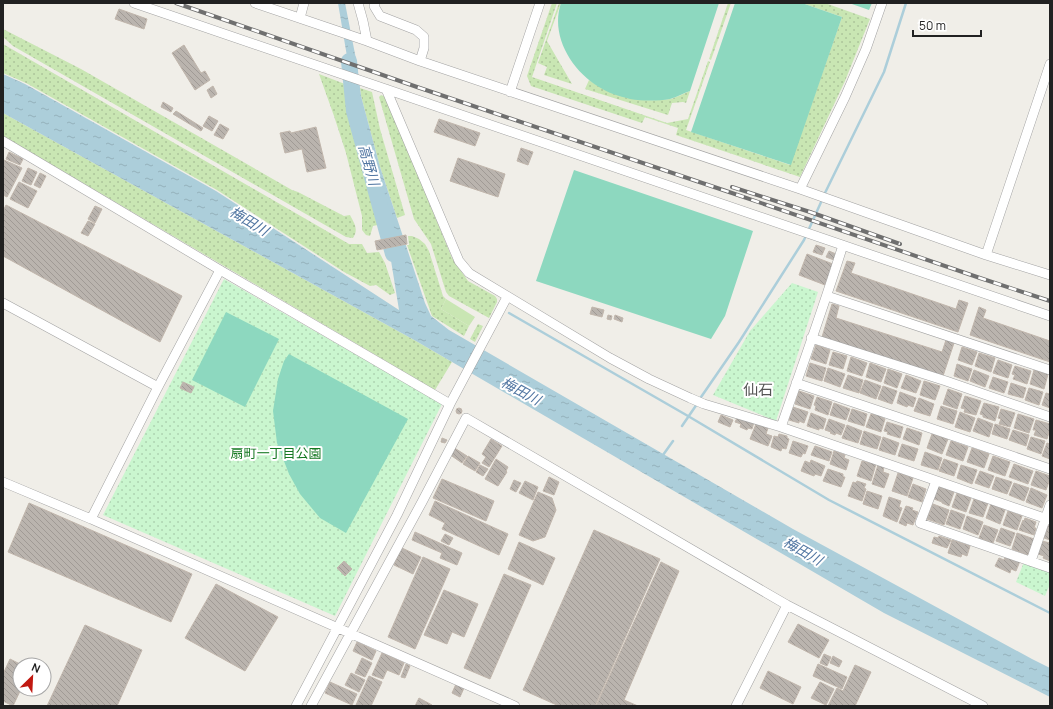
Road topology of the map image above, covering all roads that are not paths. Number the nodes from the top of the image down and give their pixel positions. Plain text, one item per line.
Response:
1 (134, 3) edge
2 (255, 3) edge
3 (304, 3) edge
4 (358, 3) edge
5 (375, 3) edge
6 (540, 3) edge
7 (882, 3) edge
8 (300, 18) junction
9 (367, 41) junction
10 (420, 61) junction
11 (1050, 64) edge
12 (386, 90) junction
13 (510, 92) junction
14 (3, 141) edge
15 (800, 189) junction
16 (843, 245) junction
17 (986, 254) junction
18 (220, 270) junction
19 (1050, 275) edge
20 (827, 296) junction
21 (507, 297) junction
22 (3, 303) edge
23 (1050, 316) edge
24 (811, 338) junction
25 (1050, 370) edge
26 (796, 383) junction
27 (158, 387) junction
28 (450, 404) junction
29 (1050, 417) edge
30 (780, 428) junction
31 (1050, 469) edge
32 (936, 481) junction
33 (3, 482) edge
34 (407, 495) junction
35 (422, 502) junction
36 (1050, 505) edge
37 (91, 519) junction
38 (1048, 519) edge
39 (1031, 561) junction
40 (1050, 568) edge
41 (787, 605) junction
42 (338, 628) junction
43 (350, 633) junction
44 (296, 706) edge
45 (311, 706) edge
46 (515, 706) edge
47 (736, 706) edge
48 (984, 706) edge

1 - 12 street
2 - 8 street
3 - 8 street
4 - 9 street
5 - 10 street
6 - 13 street
7 - 15 street
8 - 9 street
9 - 10 street
10 - 13 street
11 - 17 street
12 - 16 street
12 - 21 street
13 - 15 street
14 - 18 street
15 - 17 street
16 - 20 street
16 - 23 street
17 - 19 street
18 - 27 street
18 - 28 street
20 - 24 street
20 - 25 street
21 - 28 street
21 - 30 street
22 - 27 street
24 - 26 street
24 - 29 street
26 - 30 street
26 - 31 street
27 - 37 street
28 - 34 street
30 - 32 street
32 - 38 street
32 - 39 street
33 - 37 street
34 - 35 street
34 - 42 street
35 - 41 street
35 - 43 street
36 - 38 street
37 - 42 street
38 - 39 street
39 - 40 street
41 - 47 street
41 - 48 street
42 - 43 street
42 - 44 street
43 - 45 street
43 - 46 street

